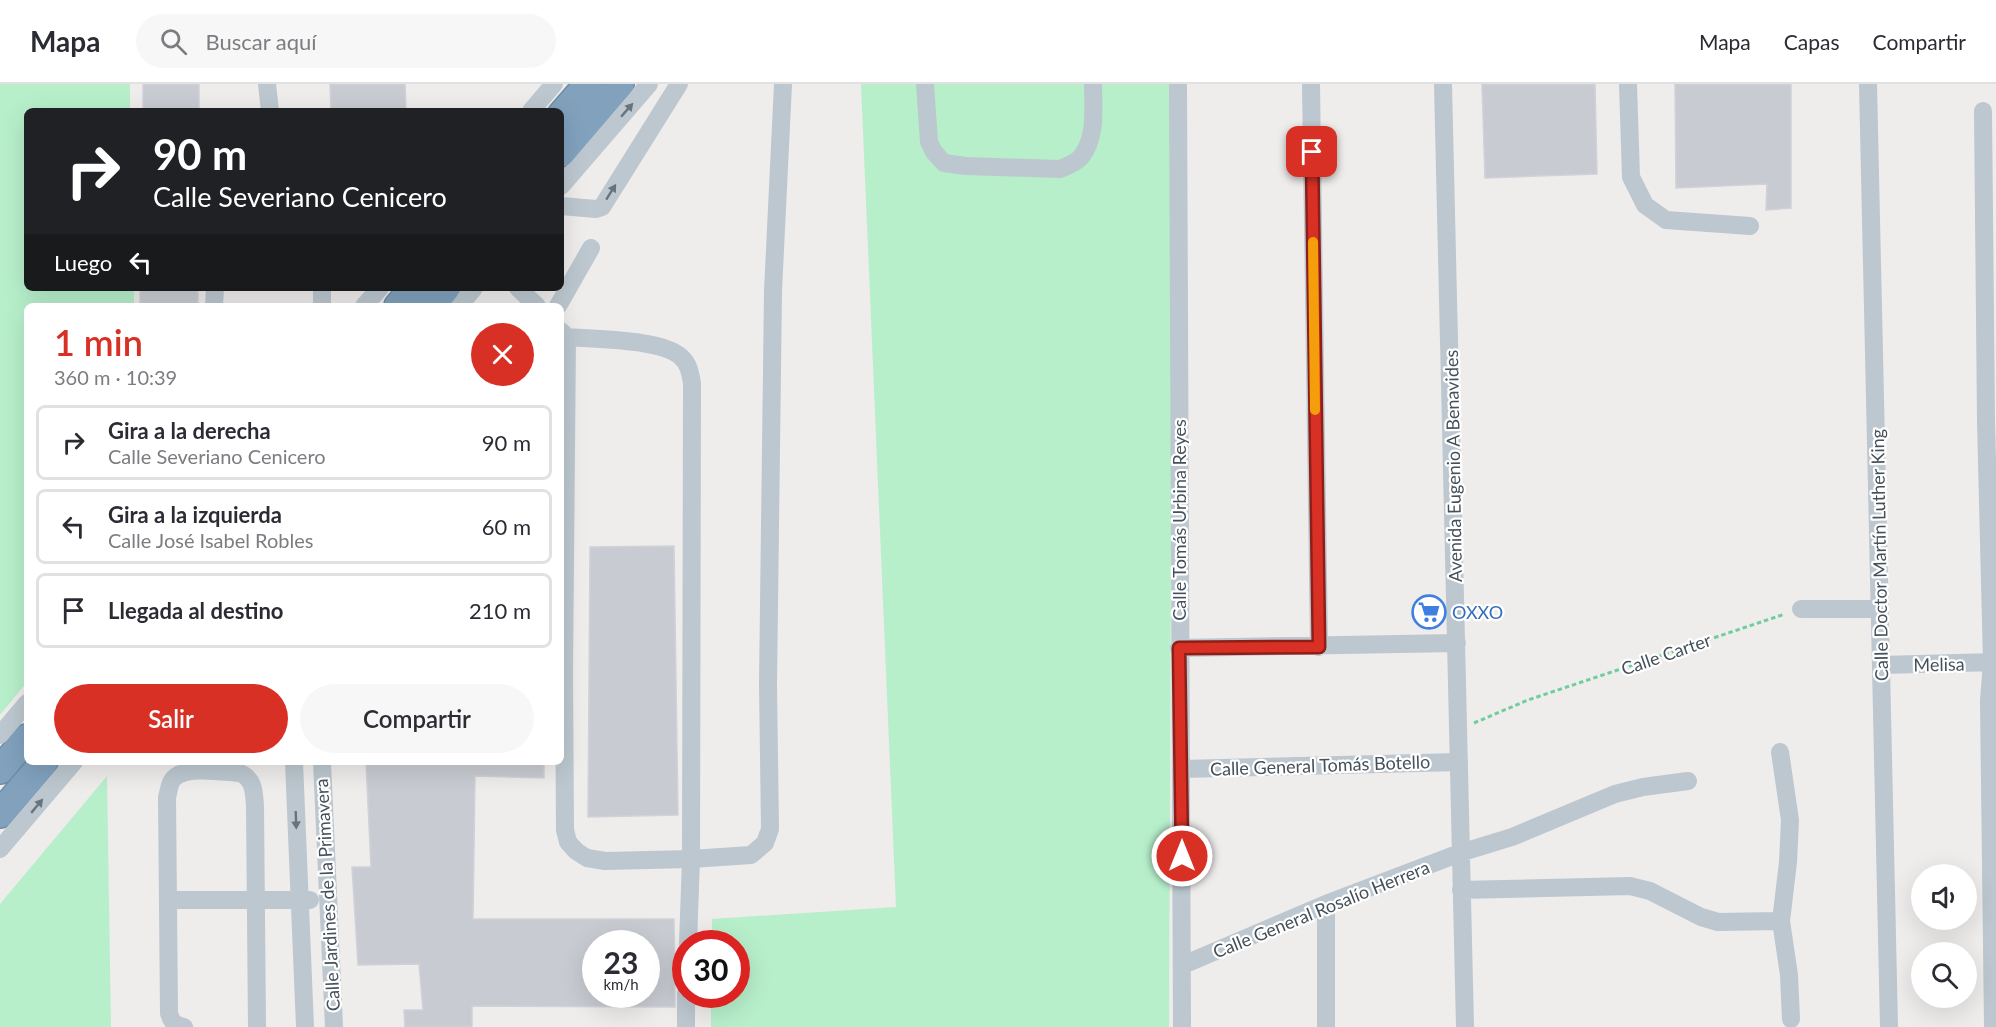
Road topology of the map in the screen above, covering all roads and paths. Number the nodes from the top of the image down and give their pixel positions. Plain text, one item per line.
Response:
1 (267, 84) edge
2 (554, 84) edge
3 (588, 84) edge
4 (620, 84) edge
5 (650, 84) edge
6 (679, 84) edge
7 (783, 84) edge
8 (925, 84) edge
9 (1093, 84) edge
10 (1178, 84) edge
11 (1311, 84) edge
12 (1443, 84) edge
13 (1628, 84) edge
14 (1868, 84) edge
15 (270, 108) edge
16 (534, 108) edge
17 (1983, 111) dead end
18 (564, 112) edge
19 (564, 149) edge
20 (564, 183) edge
21 (564, 206) edge
22 (1750, 226) dead end
23 (591, 248) dead end
24 (1991, 264) edge
25 (377, 291) edge
26 (410, 291) edge
27 (444, 291) edge
28 (472, 291) edge
29 (519, 295) edge
30 (367, 303) edge
31 (400, 303) edge
32 (434, 303) edge
33 (462, 303) edge
34 (532, 303) edge
35 (560, 303) edge
36 (564, 334) edge
37 (1991, 369) edge
38 (1992, 467) edge
39 (1993, 567) edge
40 (1801, 609) joint
41 (1880, 609) junction
42 (1457, 643) junction
43 (1319, 647) junction
44 (1179, 648) junction
45 (1994, 662) edge
46 (1881, 665) junction
47 (24, 707) edge
48 (1458, 729) junction
49 (0, 735) edge
50 (24, 742) edge
51 (1780, 752) dead end
52 (1459, 762) junction
53 (41, 765) edge
54 (71, 765) edge
55 (294, 765) edge
56 (321, 765) edge
57 (1993, 766) edge
58 (1182, 769) junction
59 (0, 770) edge
60 (1688, 781) dead end
61 (0, 814) edge
62 (0, 849) edge
63 (1460, 853) junction
64 (691, 859) junction
65 (1994, 867) edge
66 (1461, 890) junction
67 (168, 900) junction
68 (257, 900) junction
69 (299, 900) junction
70 (327, 900) junction
71 (1326, 904) junction
72 (1781, 921) junction
73 (688, 930) edge
74 (1183, 965) junction
75 (1994, 966) edge
76 (686, 1008) edge
77 (1791, 1019) dead end
78 (184, 1027) edge
79 (257, 1027) edge
80 (304, 1027) edge
81 (334, 1027) edge
82 (687, 1027) edge
83 (1182, 1027) edge
84 (1326, 1027) edge
85 (1465, 1027) edge
86 (1889, 1027) edge
87 (1993, 1027) edge

1 - 15 street
2 - 16 street
3 - 18 highway
4 - 19 highway
20 -> 5 street
21 -> 6 street
7 - 64 street
8 - 9 street
10 - 44 street, Calle Tomás Urbina Reyes
11 - 43 street
12 - 42 street, Avenida Eugenio A Benavides
13 - 22 street
14 - 41 street, Calle Doctor Martín Luther King
17 - 24 street
23 - 35 street
24 - 37 street
25 - 30 street
26 - 31 highway
27 - 32 highway
28 - 33 street
29 - 34 street
36 - 64 street
36 - 64 street
37 - 38 street
38 - 39 street
39 - 45 street
40 - 41 street
40 - 48 path, Calle Carter
41 - 46 street, Calle Doctor Martín Luther King
42 - 43 street
42 - 48 street, Avenida Eugenio A Benavides
43 - 44 street
44 - 58 street, Calle Tomás Urbina Reyes
45 - 46 street, Melisa
45 - 57 street
46 - 86 street, Calle Doctor Martín Luther King
47 - 49 street
48 - 52 street, Avenida Eugenio A Benavides
50 - 59 highway
51 - 72 street
52 - 58 street, Calle General Tomás Botello
52 - 63 street, Avenida Eugenio A Benavides
53 - 61 highway
62 -> 54 street
55 -> 69 street, Calle Jardines de la Primavera
56 - 70 street, Calle Jardines de la Primavera
57 - 65 street
58 - 74 street, Calle Tomás Urbina Reyes
60 - 63 street, Calle General Rosalío Herrera
63 - 66 street, Avenida Eugenio A Benavides
63 - 71 street, Calle General Rosalío Herrera
64 - 73 street
65 - 75 street
66 - 72 street
66 - 85 street, Avenida Eugenio A Benavides
67 - 68 street
67 - 68 street
67 - 78 street
68 - 69 street
68 - 79 street
69 - 70 street
69 - 80 street, Calle Jardines de la Primavera
70 - 81 street, Calle Jardines de la Primavera
71 - 74 street, Calle General Rosalío Herrera
71 - 84 street
72 - 77 street
74 - 83 street, Calle Tomás Urbina Reyes
75 - 87 street
76 - 82 street

